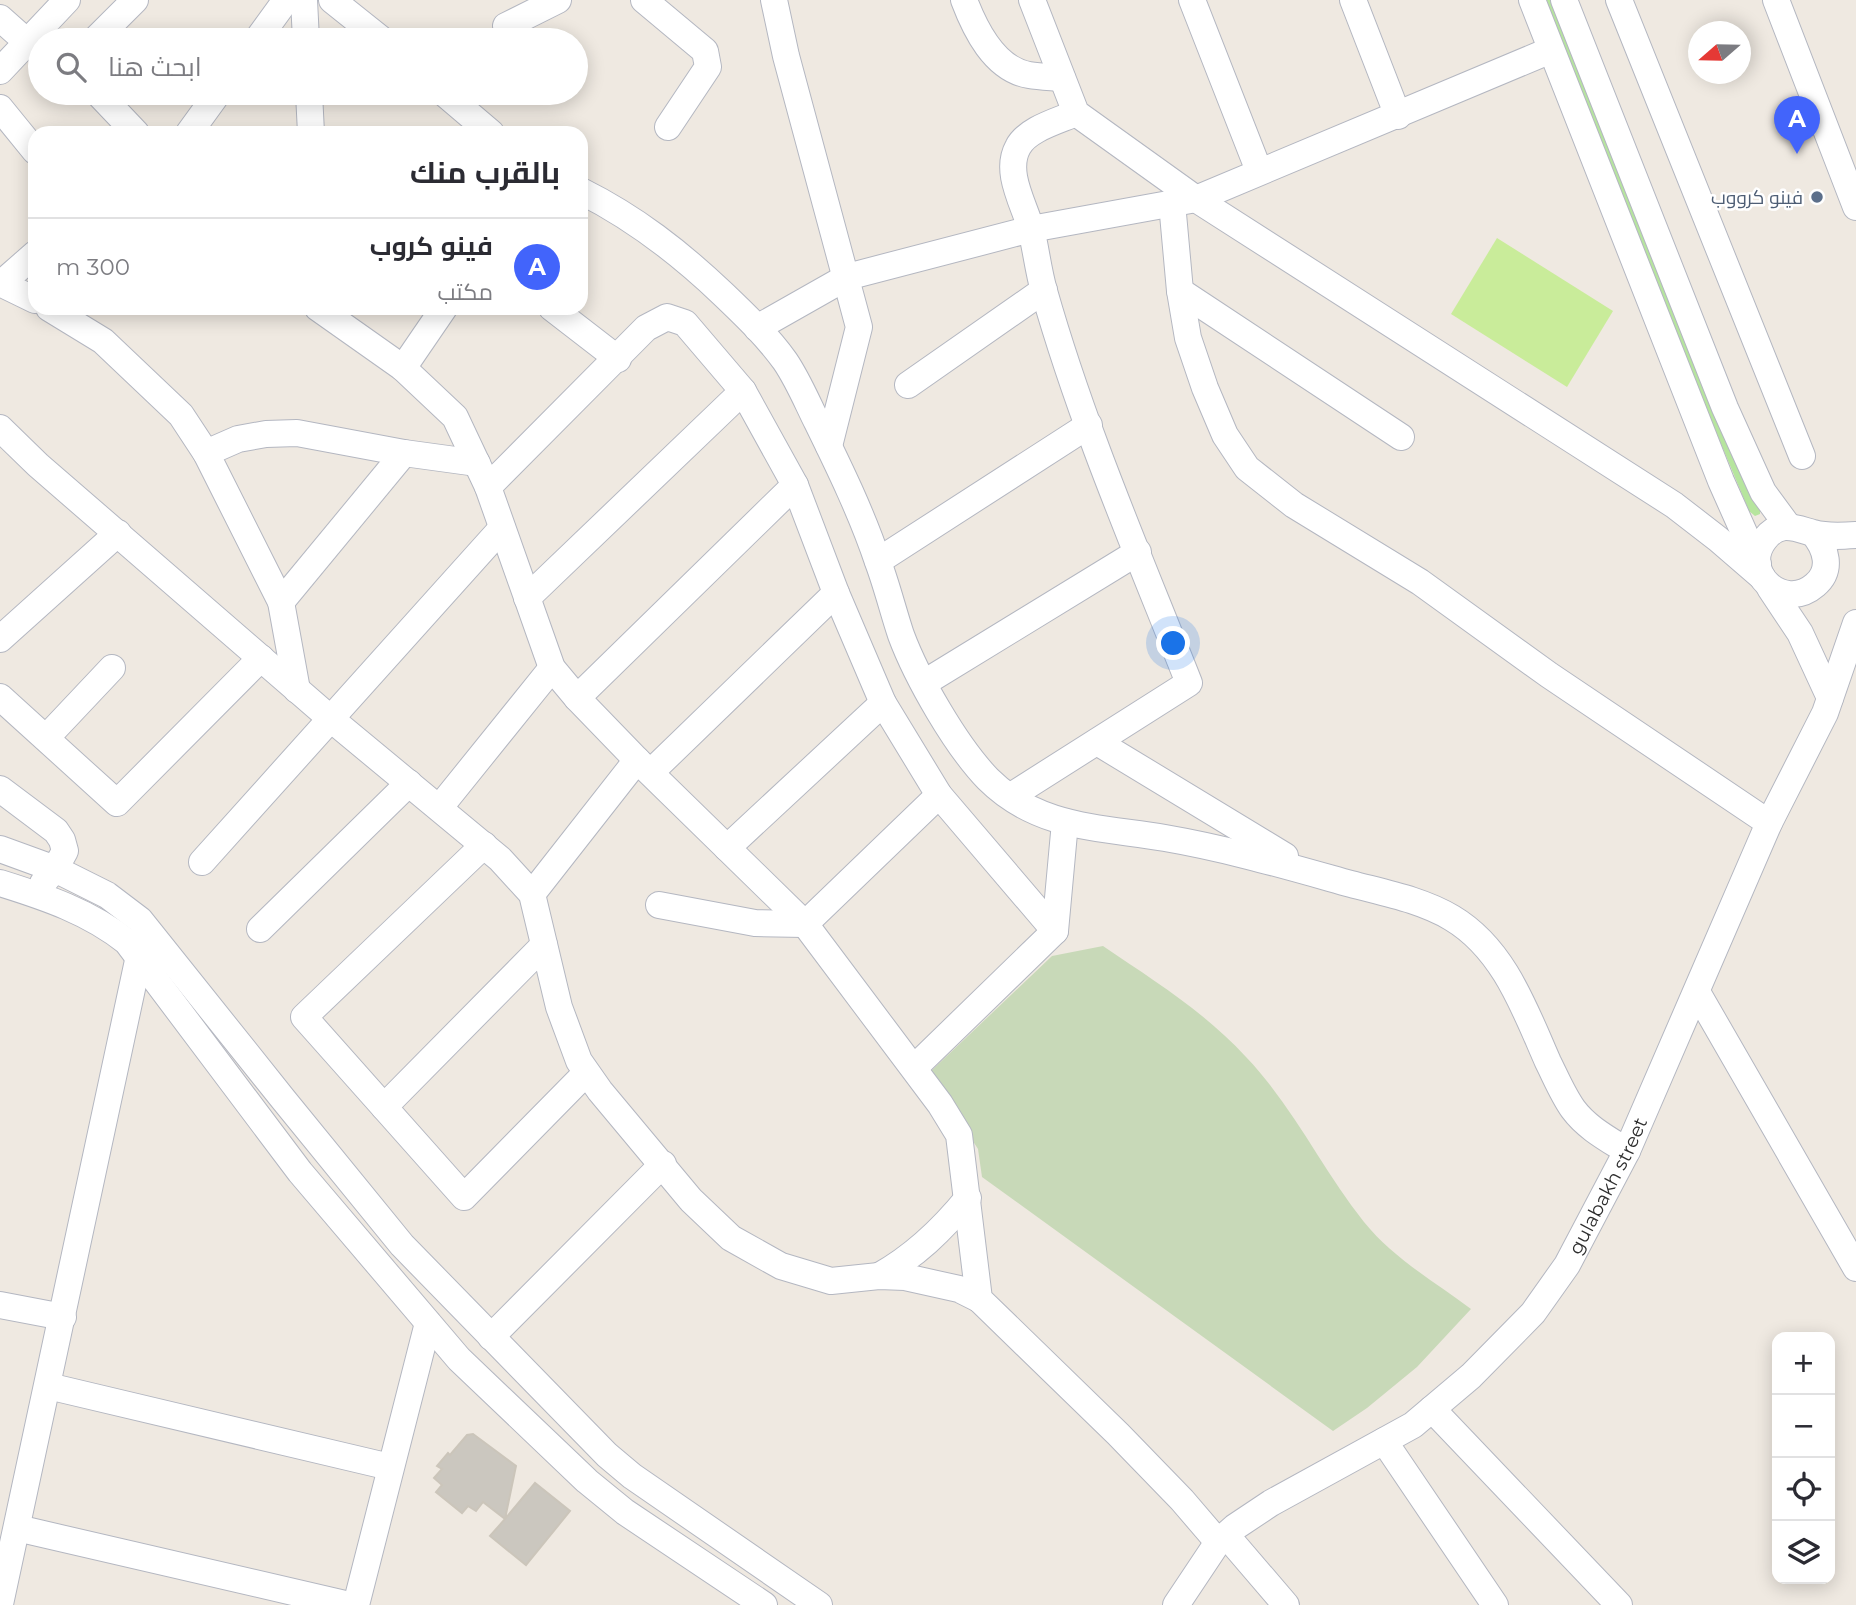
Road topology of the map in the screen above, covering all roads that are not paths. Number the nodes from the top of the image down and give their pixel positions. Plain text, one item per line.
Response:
1 (67, 0) edge
2 (135, 0) edge
3 (286, 0) edge
4 (304, 0) edge
5 (332, 0) edge
6 (558, 0) edge
7 (644, 0) edge
8 (774, 0) edge
9 (964, 0) edge
10 (1032, 0) edge
11 (1192, 0) edge
12 (1353, 0) edge
13 (1532, 0) edge
14 (1564, 0) edge
15 (1619, 0) edge
16 (1776, 0) edge
17 (0, 18) edge
18 (506, 26) dead end
19 (46, 28) edge
20 (107, 28) edge
21 (266, 28) edge
22 (305, 28) edge
23 (367, 28) edge
24 (28, 32) edge
25 (28, 47) edge
26 (1551, 50) junction
27 (0, 71) edge
28 (1062, 78) junction
29 (109, 105) edge
30 (209, 105) edge
31 (310, 105) edge
32 (457, 105) edge
33 (0, 108) edge
34 (1076, 113) junction
35 (1398, 116) junction
36 (129, 126) edge
37 (194, 126) edge
38 (311, 126) edge
39 (483, 126) edge
40 (668, 127) dead end
41 (28, 142) edge
42 (1259, 171) junction
43 (588, 194) edge
44 (1184, 201) junction
45 (1856, 207) edge
46 (1031, 229) junction
47 (28, 260) edge
48 (847, 277) junction
49 (1, 283) edge
50 (1044, 290) junction
51 (1180, 291) junction
52 (28, 296) edge
53 (61, 315) edge
54 (330, 315) edge
55 (439, 315) edge
56 (561, 315) edge
57 (757, 328) junction
58 (618, 359) junction
59 (403, 368) junction
60 (908, 385) dead end
61 (743, 391) junction
62 (1089, 425) junction
63 (0, 428) edge
64 (1401, 438) dead end
65 (829, 446) junction
66 (206, 453) junction
67 (404, 453) junction
68 (1802, 456) dead end
69 (477, 463) junction
70 (1721, 481) junction
71 (795, 485) junction
72 (488, 487) junction
73 (1674, 505) junction
74 (1788, 526) junction
75 (502, 528) junction
76 (118, 533) junction
77 (1813, 533) junction
78 (1856, 535) edge
79 (1138, 552) junction
80 (878, 561) junction
81 (1763, 576) junction
82 (836, 593) junction
83 (527, 598) junction
84 (281, 602) junction
85 (1856, 623) edge
86 (0, 639) edge
87 (261, 658) junction
88 (112, 668) dead end
89 (552, 668) junction
90 (925, 683) junction
91 (297, 690) junction
92 (0, 697) edge
93 (577, 698) junction
94 (1830, 698) junction
95 (883, 703) junction
96 (331, 719) junction
97 (46, 738) junction
98 (1097, 742) junction
99 (644, 766) junction
100 (409, 783) junction
101 (0, 789) edge
102 (939, 795) junction
103 (1011, 796) junction
104 (440, 807) junction
105 (1065, 822) junction
106 (1769, 823) junction
107 (484, 845) junction
108 (727, 848) junction
109 (0, 849) edge
110 (202, 862) dead end
111 (54, 869) junction
112 (1313, 873) junction
113 (1, 887) edge
114 (34, 894) junction
115 (531, 894) junction
116 (659, 905) dead end
117 (805, 924) junction
118 (260, 929) dead end
119 (1055, 931) junction
120 (544, 945) junction
121 (139, 956) junction
122 (1697, 992) junction
123 (914, 1068) junction
124 (586, 1073) junction
125 (384, 1107) junction
126 (1627, 1151) junction
127 (663, 1164) junction
128 (968, 1198) junction
129 (1856, 1268) edge
130 (879, 1276) junction
131 (979, 1299) junction
132 (0, 1305) edge
133 (62, 1317) junction
134 (428, 1323) junction
135 (491, 1336) junction
136 (48, 1386) junction
137 (1432, 1409) junction
138 (1384, 1441) junction
139 (390, 1467) junction
140 (17, 1528) junction
141 (1222, 1538) junction
142 (0, 1604) edge
143 (349, 1605) edge
144 (356, 1605) edge
145 (764, 1605) edge
146 (820, 1605) edge
147 (1176, 1605) edge
148 (1286, 1605) edge
149 (1495, 1605) edge
150 (1619, 1605) edge

1 - 19 street
2 - 20 street
3 - 21 street
4 - 22 street
5 - 23 street
6 - 18 street
7 - 40 street
8 - 48 street
9 - 28 street
10 - 28 street
11 - 42 street
12 - 35 street
13 - 26 street
14 - 74 street
15 - 68 street
16 - 45 street
17 - 24 street
25 - 27 street
26 - 35 street
26 - 70 street
28 - 34 street
29 - 36 street
30 - 37 street
31 - 38 street
32 - 39 street
33 - 41 street
34 - 44 street
34 - 46 street
35 - 42 street
42 - 44 street
43 - 57 street
44 - 46 street
44 - 51 street
44 - 73 street
46 - 48 street
46 - 50 street
47 - 49 street
48 - 57 street
48 - 65 street
49 - 52 street
50 - 60 street
50 - 62 street
51 - 64 street
51 - 106 street
53 - 66 street
54 - 59 street
55 - 59 street
56 - 58 street
57 - 65 street
58 - 61 street
58 - 72 street
59 - 69 street
61 - 71 street
61 - 83 street
62 - 79 street
62 - 80 street
63 - 76 street
65 - 80 street
66 - 67 street
66 - 84 street
67 - 69 street
67 - 84 street
69 - 72 street
70 - 73 street
70 - 81 street
71 - 82 street
71 - 93 street
72 - 75 street
73 - 81 street
74 - 77 street
74 - 81 street
75 - 83 street
75 - 96 street
76 - 86 street
76 - 87 street
77 - 78 street
77 - 81 street
79 - 90 street
79 - 98 street
80 - 90 street
81 - 94 street
82 - 95 street
82 - 99 street
83 - 89 street
84 - 91 street
85 - 94 street, gulabakh street
87 - 91 street
87 - 97 street
88 - 97 street
89 - 93 street
89 - 104 street
90 - 103 street
91 - 96 street
92 - 97 street
93 - 99 street
94 - 106 street, gulabakh street
95 - 102 street
95 - 108 street
96 - 100 street
96 - 110 street
98 - 103 street
98 - 112 street
99 - 108 street
99 - 115 street
100 - 104 street
100 - 118 street
101 - 111 street
102 - 117 street
102 - 119 street
103 - 105 street
104 - 107 street
105 - 112 street
105 - 119 street
106 - 122 street, gulabakh street
107 - 115 street
107 - 125 street
108 - 117 street
109 - 111 street
111 - 114 street
111 - 135 street
112 - 126 street
113 - 114 street
114 - 121 street
115 - 120 street
116 - 117 street
117 - 123 street
119 - 123 street
120 - 124 street
120 - 125 street
121 - 133 street
121 - 134 street
122 - 126 street, gulabakh street
122 - 129 street
123 - 128 street
124 - 125 street
124 - 127 street
126 - 137 street, gulabakh street
127 - 130 street
127 - 135 street
128 - 130 street
128 - 131 street
130 - 131 street
131 - 141 street
132 - 133 street
133 - 136 street
134 - 139 street
134 - 145 street
135 - 146 street
136 - 139 street
136 - 140 street
137 - 138 street, gulabakh street
137 - 150 street
138 - 141 street, gulabakh street
138 - 149 street
139 - 144 street
140 - 142 street
140 - 143 street
141 - 147 street, gulabakh street
141 - 148 street

